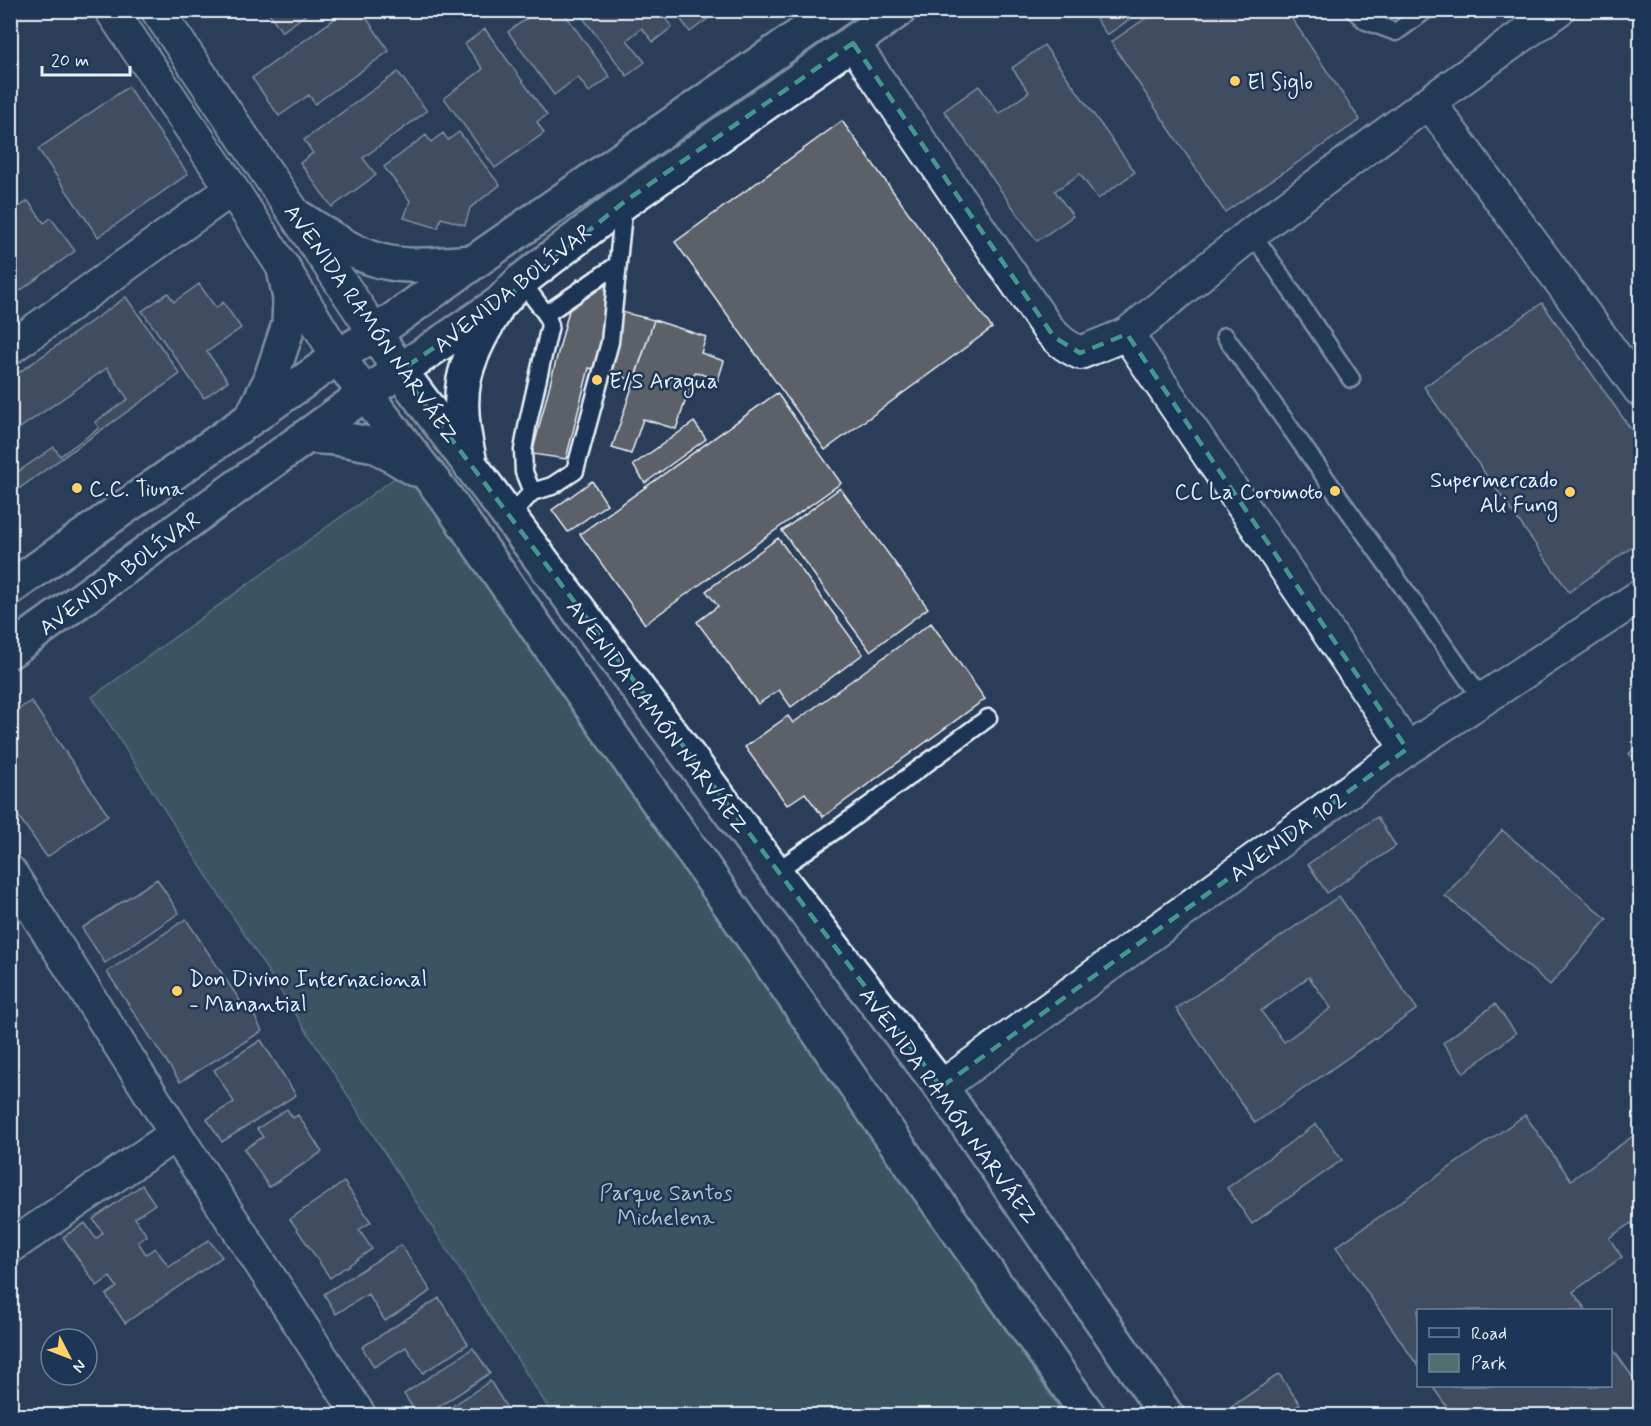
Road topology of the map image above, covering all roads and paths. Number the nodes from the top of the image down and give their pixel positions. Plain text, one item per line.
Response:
1 (111, 10) edge
2 (158, 10) edge
3 (836, 10) edge
4 (899, 10) edge
5 (1354, 10) edge
6 (1426, 10) edge
7 (1558, 10) edge
8 (853, 43) junction
9 (1429, 102) junction
10 (232, 189) junction
11 (624, 202) junction
12 (298, 217) junction
13 (1252, 233) junction
14 (474, 262) junction
15 (617, 265) junction
16 (284, 269) junction
17 (511, 292) junction
18 (546, 314) junction
19 (375, 333) junction
20 (1127, 334) junction
21 (1225, 336) dead end
22 (10, 348) edge
23 (338, 357) junction
24 (400, 371) junction
25 (1352, 379) dead end
26 (1641, 390) edge
27 (365, 394) junction
28 (252, 417) junction
29 (307, 436) junction
30 (471, 465) junction
31 (437, 486) junction
32 (532, 492) junction
33 (510, 516) junction
34 (10, 588) edge
35 (1641, 596) edge
36 (10, 651) edge
37 (1482, 699) junction
38 (988, 718) dead end
39 (1407, 749) junction
40 (10, 872) edge
41 (775, 872) junction
42 (941, 1087) junction
43 (176, 1134) junction
44 (10, 1247) edge
45 (360, 1416) edge
46 (1089, 1416) edge
47 (1167, 1416) edge

1 - 10 street, AVENIDA RAMÓN NARVÁEZ
2 - 12 street, AVENIDA RAMÓN NARVÁEZ
3 - 14 main road, AVENIDA BOLÍVAR
4 - 8 main road, AVENIDA BOLÍVAR
5 - 6 lane
7 - 9 street
8 - 11 main road, AVENIDA BOLÍVAR
8 - 20 street
9 - 13 street
9 - 26 street
10 - 16 street, AVENIDA RAMÓN NARVÁEZ
10 - 22 street
11 - 15 lane
11 - 17 main road, AVENIDA BOLÍVAR
12 - 14 main road
12 - 19 street, AVENIDA RAMÓN NARVÁEZ
13 - 20 street
13 - 25 lane
14 - 19 main road, AVENIDA BOLÍVAR
15 - 18 lane
15 - 32 lane
16 - 23 street, AVENIDA RAMÓN NARVÁEZ
16 - 28 main road
17 - 18 lane
17 - 24 main road, AVENIDA BOLÍVAR
17 - 30 main road
18 - 32 lane
19 - 23 main road, AVENIDA BOLÍVAR
19 - 24 main road, AVENIDA RAMÓN NARVÁEZ
20 - 39 street
21 - 37 lane
23 - 27 main road, AVENIDA RAMÓN NARVÁEZ
23 - 28 main road, AVENIDA BOLÍVAR
24 - 27 main road, AVENIDA BOLÍVAR
24 - 30 main road, AVENIDA RAMÓN NARVÁEZ
27 - 29 main road, AVENIDA BOLÍVAR
27 - 31 main road, AVENIDA RAMÓN NARVÁEZ
28 - 34 main road, AVENIDA BOLÍVAR
29 - 31 main road
29 - 36 main road, AVENIDA BOLÍVAR
30 - 33 main road, AVENIDA RAMÓN NARVÁEZ
31 - 46 main road, AVENIDA RAMÓN NARVÁEZ
32 - 33 lane
33 - 41 main road, AVENIDA RAMÓN NARVÁEZ
35 - 37 street, AVENIDA 102
37 - 39 street, AVENIDA 102
38 - 41 lane
39 - 42 street, AVENIDA 102
40 - 43 street
41 - 42 main road, AVENIDA RAMÓN NARVÁEZ
42 - 47 main road, AVENIDA RAMÓN NARVÁEZ
43 - 44 street
43 - 45 street

